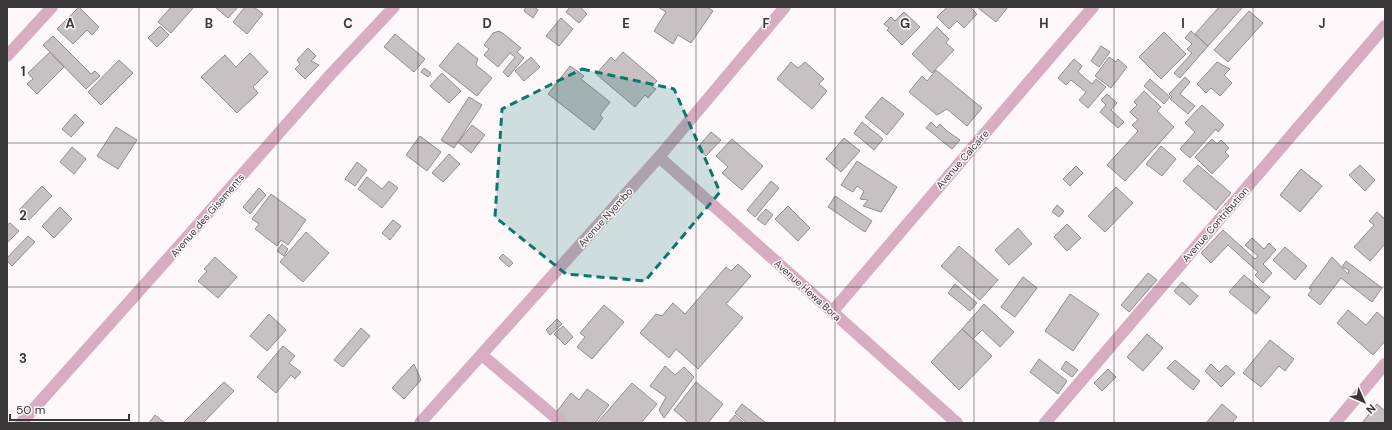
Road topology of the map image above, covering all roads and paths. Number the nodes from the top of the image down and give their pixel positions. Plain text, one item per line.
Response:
1 (52, 7) edge
2 (394, 7) edge
3 (785, 7) edge
4 (1093, 7) edge
5 (1385, 26) edge
6 (7, 56) edge
7 (659, 157) junction
8 (832, 312) junction
9 (482, 355) junction
10 (1385, 364) edge
11 (21, 423) edge
12 (420, 423) edge
13 (562, 423) edge
14 (957, 423) edge
15 (1045, 423) edge
16 (1334, 423) edge

1 - 6 street
2 - 11 street, Avenue des Gisements
3 - 7 street, Avenue Nyembo
4 - 8 street, Avenue Calcaire
5 - 15 street, Avenue Contribution
7 - 8 street, Avenue Hewa Bora
7 - 9 street, Avenue Nyembo
8 - 14 street, Avenue Hewa Bora
9 - 12 street, Avenue Nyembo
9 - 13 street
10 - 16 street

